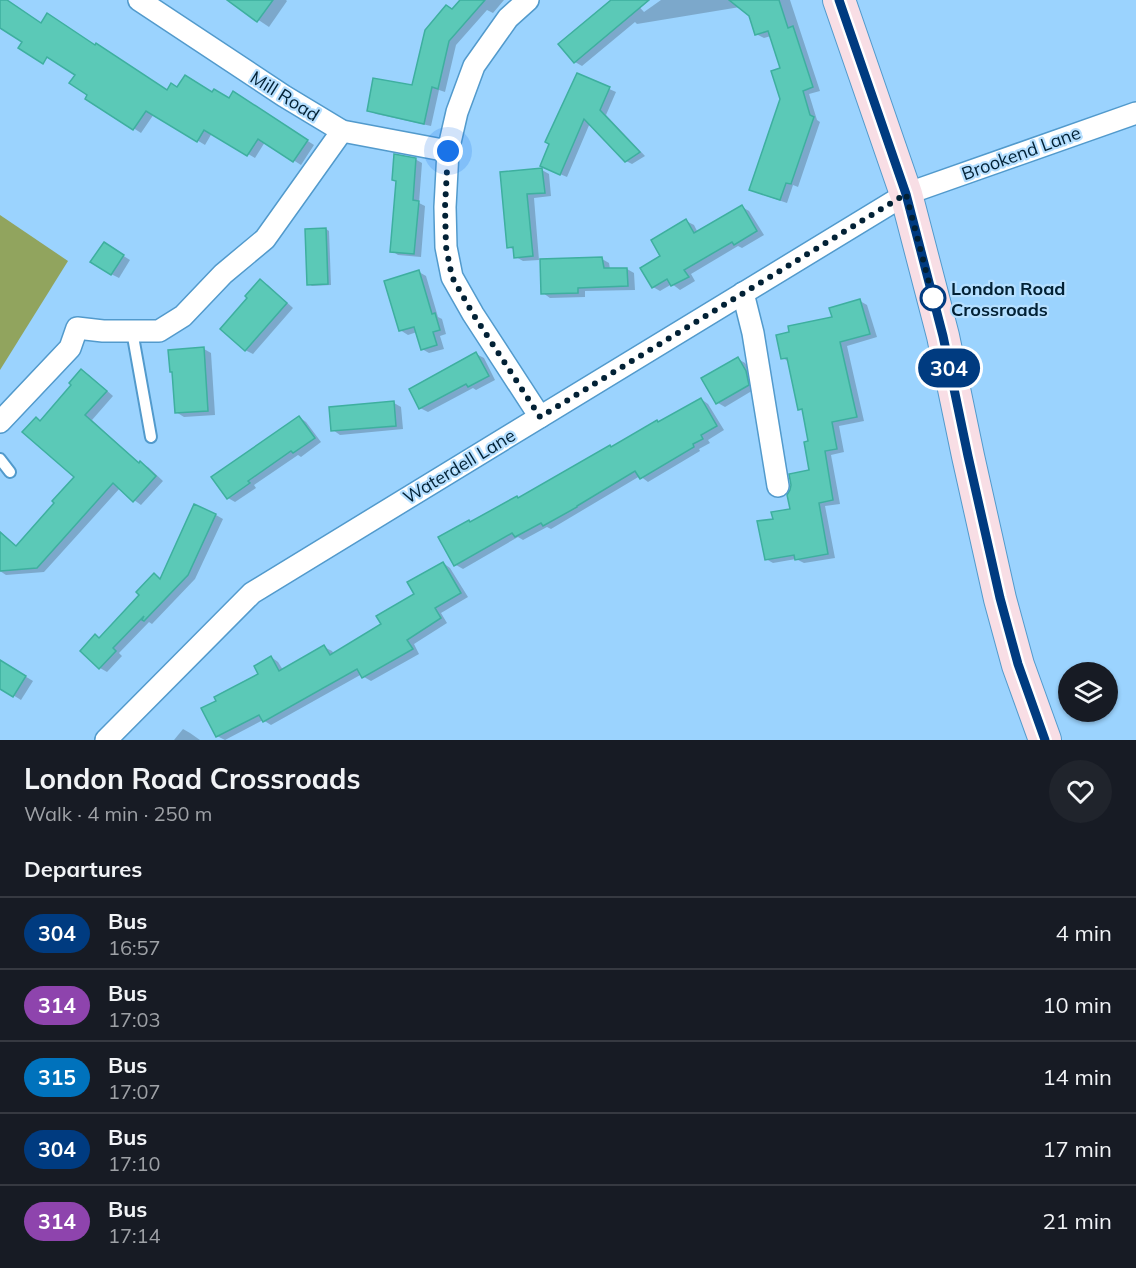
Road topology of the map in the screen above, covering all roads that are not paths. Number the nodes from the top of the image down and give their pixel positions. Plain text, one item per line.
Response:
1 (139, 0) edge
2 (528, 0) edge
3 (839, 0) edge
4 (1136, 113) edge
5 (342, 131) junction
6 (448, 151) junction
7 (906, 194) junction
8 (743, 293) junction
9 (132, 331) junction
10 (540, 417) junction
11 (0, 422) edge
12 (151, 437) dead end
13 (0, 459) edge
14 (10, 472) dead end
15 (778, 486) dead end
16 (106, 740) edge
17 (1045, 740) edge

1 - 5 street, Mill Road
2 - 6 street
3 - 7 main road
4 - 7 street, Brookend Lane
5 - 6 street, Mill Road
5 - 9 street
6 - 10 street
7 - 8 street, Waterdell Lane
7 - 17 main road
8 - 10 street, Waterdell Lane
8 - 15 street
9 - 11 street
9 - 12 lane
10 - 16 street, Waterdell Lane
13 - 14 lane

